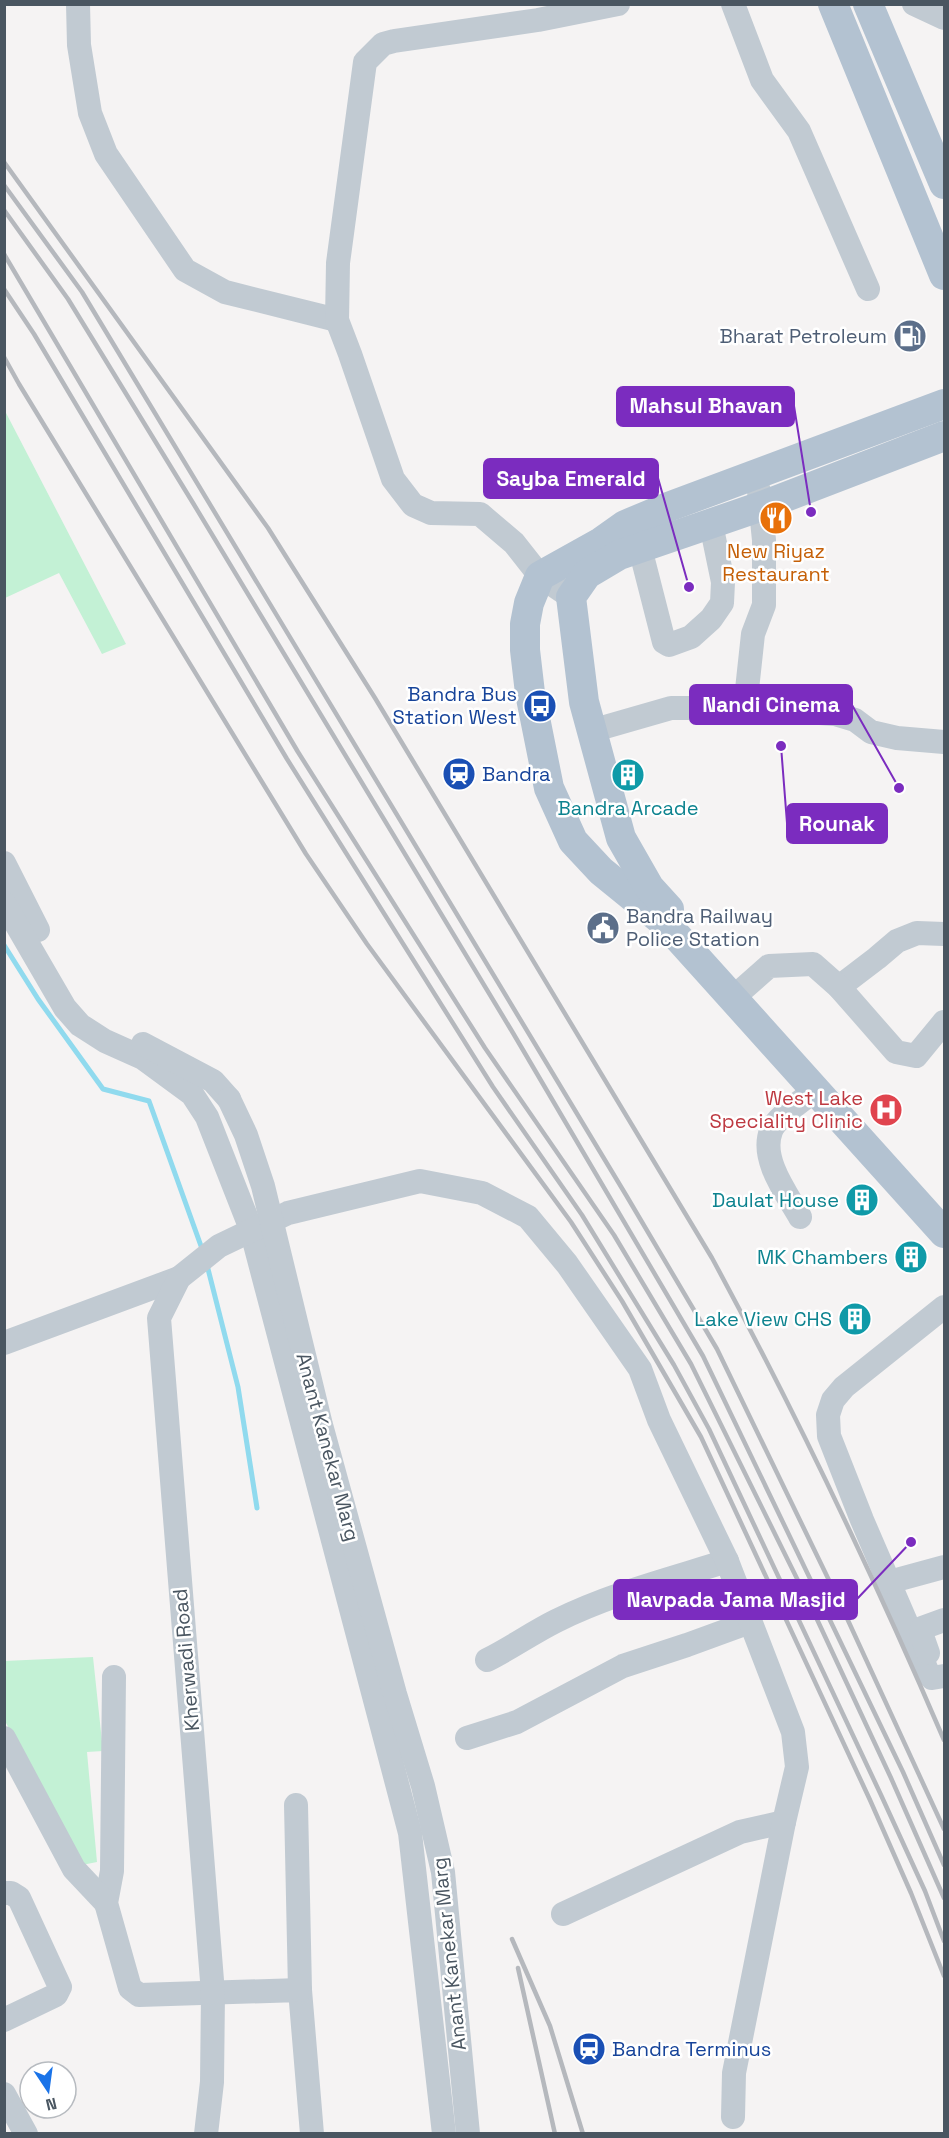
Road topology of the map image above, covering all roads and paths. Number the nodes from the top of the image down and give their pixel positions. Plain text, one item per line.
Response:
1 (78, 4) edge
2 (618, 4) edge
3 (733, 4) edge
4 (833, 4) edge
5 (868, 4) edge
6 (914, 4) edge
7 (537, 12) edge
8 (945, 18) edge
9 (945, 184) edge
10 (943, 267) edge
11 (868, 289) dead end
12 (337, 320) junction
13 (945, 404) edge
14 (945, 436) edge
15 (757, 474) junction
16 (762, 506) junction
17 (711, 524) junction
18 (633, 537) junction
19 (540, 576) junction
20 (571, 597) junction
21 (745, 708) junction
22 (591, 731) junction
23 (945, 742) edge
24 (4, 863) edge
25 (4, 903) edge
26 (945, 934) edge
27 (839, 987) junction
28 (743, 989) junction
29 (945, 1023) edge
30 (815, 1090) junction
31 (800, 1217) dead end
32 (945, 1218) edge
33 (251, 1229) junction
34 (945, 1233) edge
35 (179, 1278) junction
36 (945, 1307) edge
37 (4, 1343) edge
38 (727, 1561) junction
39 (945, 1567) edge
40 (889, 1582) junction
41 (945, 1620) edge
42 (750, 1622) junction
43 (487, 1660) dead end
44 (939, 1673) edge
45 (114, 1677) dead end
46 (4, 1738) edge
47 (467, 1738) dead end
48 (296, 1805) dead end
49 (784, 1822) junction
50 (4, 1893) edge
51 (106, 1903) junction
52 (563, 1914) dead end
53 (300, 1990) junction
54 (213, 1992) junction
55 (4, 2020) edge
56 (4, 2094) edge
57 (733, 2117) dead end
58 (26, 2133) edge
59 (206, 2133) edge
60 (312, 2133) edge
61 (444, 2133) edge
62 (468, 2133) edge

1 - 12 street
2 - 7 street
3 - 11 street
4 - 10 main road
5 - 9 main road
6 - 8 street
7 - 12 street
12 - 19 street
13 - 15 main road
14 - 16 main road
15 - 16 street
15 - 18 main road
16 - 17 main road
16 - 21 street
17 - 18 main road
17 - 18 street
18 - 19 main road
18 - 20 main road
19 - 20 street
19 - 30 main road
20 - 22 main road
21 - 22 street
21 - 23 street
22 - 28 main road
24 - 62 street, Anant Kanekar Marg, bridge
25 - 33 street, Anant Kanekar Marg
26 - 27 street
27 - 28 street
27 - 29 street
28 - 32 main road
30 - 31 street
30 - 34 main road
33 - 35 street, Kherwadi Road
33 - 38 street, Kherwadi Road
33 - 61 street, Anant Kanekar Marg
35 - 37 street
35 - 54 street, Kherwadi Road
36 - 40 street
38 - 42 street, Kherwadi Road
38 - 43 street
39 - 40 street
40 - 44 street
41 - 44 street
42 - 47 street
42 - 49 street, Kherwadi Road
45 - 51 street
46 - 51 street
48 - 53 street
49 - 52 street
49 - 57 street, Kherwadi Road
50 - 55 street
51 - 54 street
53 - 54 street
53 - 60 street
54 - 59 street, Kherwadi Road
56 - 58 street

